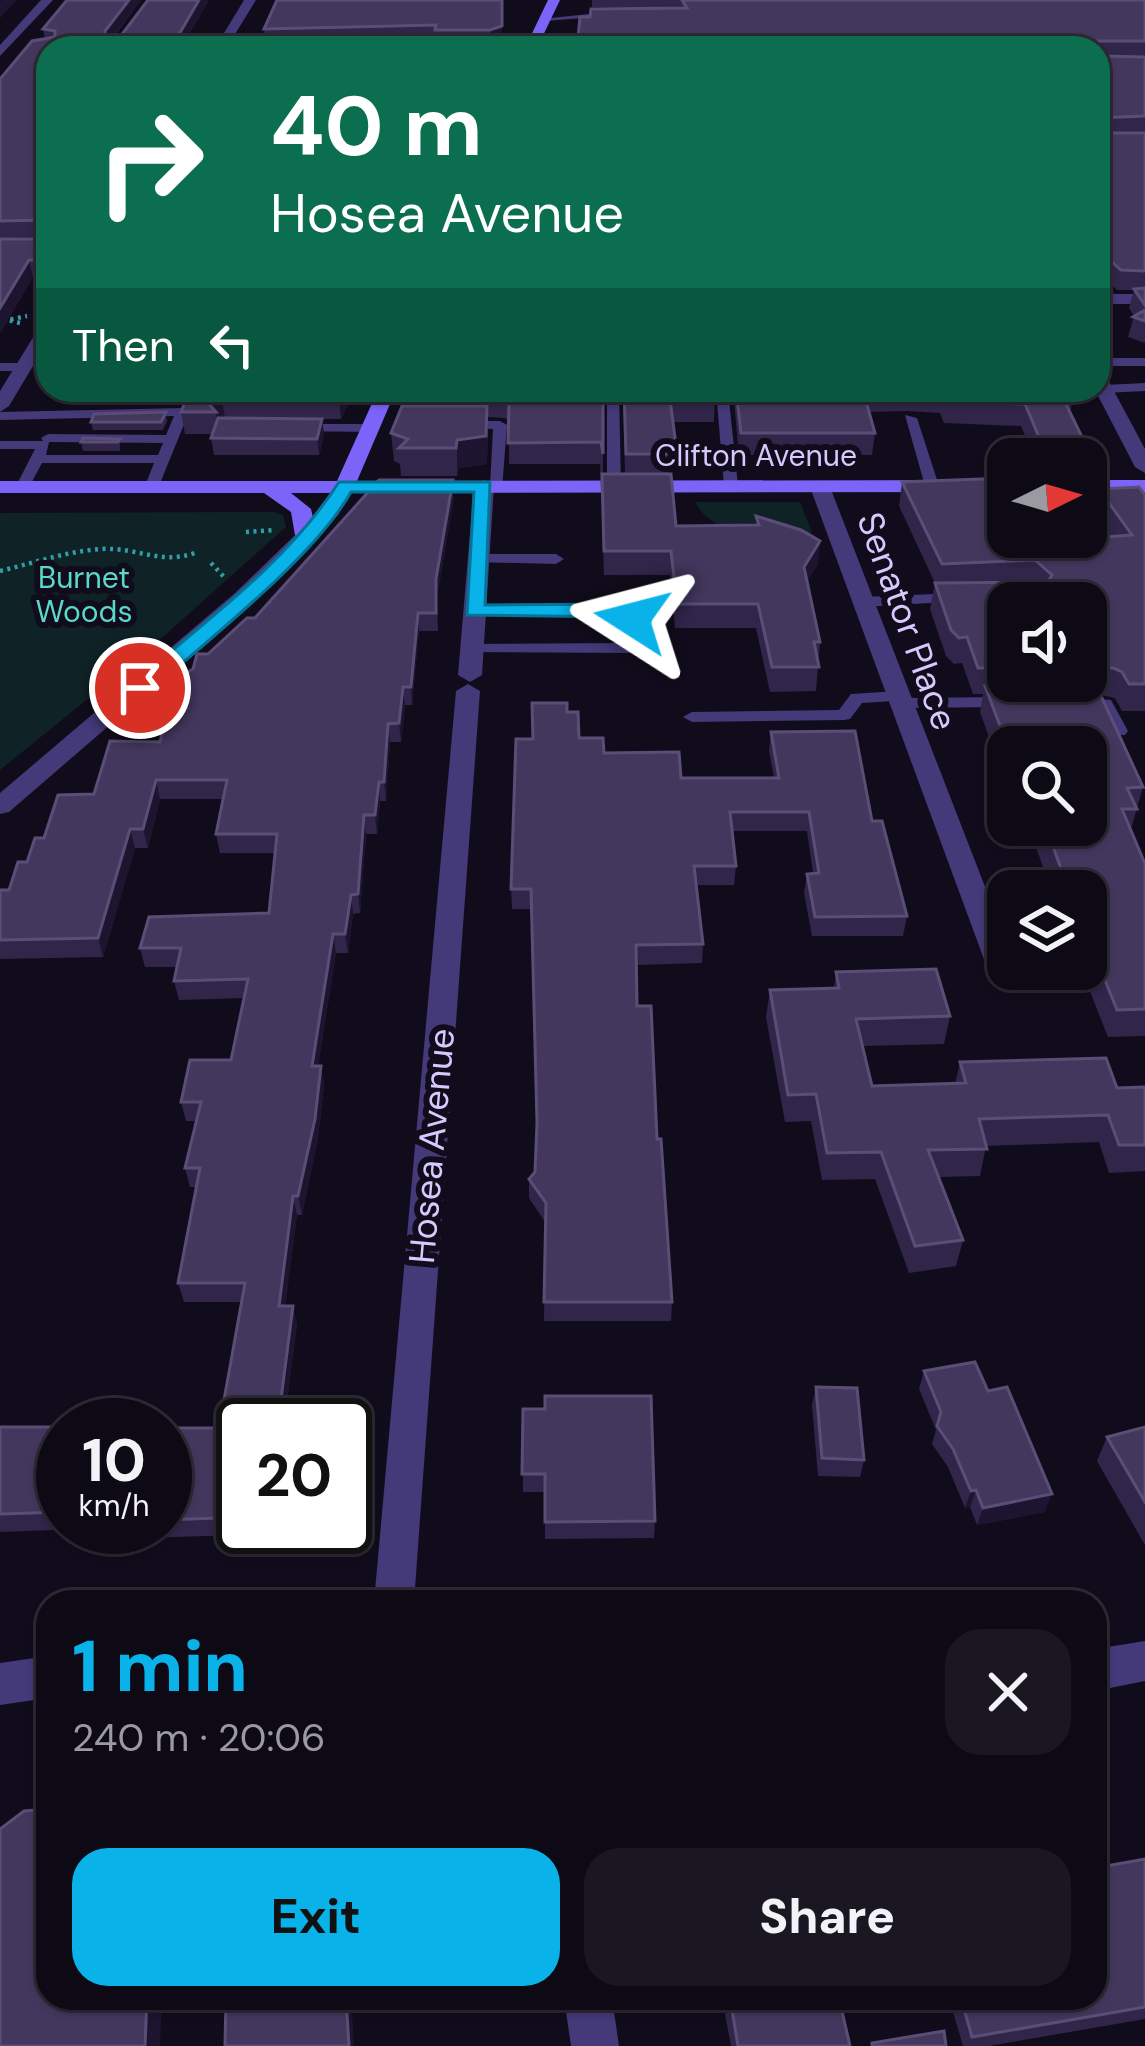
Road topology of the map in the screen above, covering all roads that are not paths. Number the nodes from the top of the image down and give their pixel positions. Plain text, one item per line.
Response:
1 (47, 0) edge
2 (250, 0) edge
3 (554, 0) edge
4 (633, 18) edge
5 (545, 19) junction
6 (229, 36) edge
7 (536, 36) edge
8 (21, 48) edge
9 (1, 50) edge
10 (1110, 299) edge
11 (1145, 299) edge
12 (36, 346) edge
13 (1110, 362) edge
14 (1145, 362) edge
15 (0, 367) edge
16 (23, 367) junction
17 (1110, 384) edge
18 (1145, 388) edge
19 (1110, 400) edge
20 (384, 402) edge
21 (614, 402) edge
22 (723, 402) edge
23 (0, 406) edge
24 (60, 414) junction
25 (0, 416) edge
26 (910, 418) dead end
27 (445, 423) edge
28 (377, 426) junction
29 (281, 428) edge
30 (171, 439) junction
31 (0, 445) edge
32 (43, 447) junction
33 (163, 459) junction
34 (1145, 467) edge
35 (267, 486) junction
36 (345, 486) junction
37 (490, 486) junction
38 (614, 486) junction
39 (731, 486) junction
40 (932, 486) junction
41 (987, 486) edge
42 (1107, 486) edge
43 (1145, 486) edge
44 (0, 487) edge
45 (23, 487) junction
46 (152, 487) junction
47 (820, 487) junction
48 (306, 535) junction
49 (556, 553) dead end
50 (479, 554) junction
51 (985, 597) edge
52 (862, 602) junction
53 (475, 611) junction
54 (471, 649) junction
55 (899, 699) junction
56 (987, 701) edge
57 (1067, 702) edge
58 (692, 718) dead end
59 (1119, 731) edge
60 (0, 806) edge
61 (987, 929) edge
62 (395, 1590) edge
63 (1145, 1661) edge
64 (1107, 1668) edge
65 (36, 1679) edge
66 (0, 1684) edge
67 (590, 2010) edge
68 (596, 2046) edge

1 - 9 street
2 - 6 street
3 - 5 main road
4 - 5 lane
5 - 7 main road
8 - 9 street
10 - 11 street
12 - 16 street
13 - 14 lane
15 - 16 lane
16 - 23 street
17 - 18 lane
19 - 34 street
20 - 28 main road
21 - 38 lane
22 - 39 lane
24 - 25 lane
24 - 30 lane
24 - 32 lane
26 - 40 lane
27 - 37 lane
28 - 29 lane
28 - 36 main road
30 - 32 lane
30 - 33 lane
31 - 32 lane
32 - 33 lane
32 - 45 lane
33 - 46 lane
35 - 36 main road, Clifton Avenue
35 - 46 main road, Clifton Avenue
35 - 48 main road
36 - 37 main road, Clifton Avenue
36 - 48 street
37 - 38 main road, Clifton Avenue
37 - 50 street, Hosea Avenue
38 - 39 main road, Clifton Avenue
39 - 47 main road, Clifton Avenue
40 - 41 main road, Clifton Avenue
40 - 47 main road, Clifton Avenue
42 - 43 main road
44 - 45 main road, Clifton Avenue
45 - 46 main road, Clifton Avenue
47 - 52 street, Senator Place
48 - 60 street
49 - 50 lane
50 - 53 street, Hosea Avenue
51 - 52 lane
52 - 55 street, Senator Place
53 - 54 street, Hosea Avenue
53 - 54 lane
54 - 62 street, Hosea Avenue
55 - 56 lane
55 - 58 lane
55 - 61 street, Senator Place
57 - 59 lane
63 - 64 street
65 - 66 street
67 - 68 street

